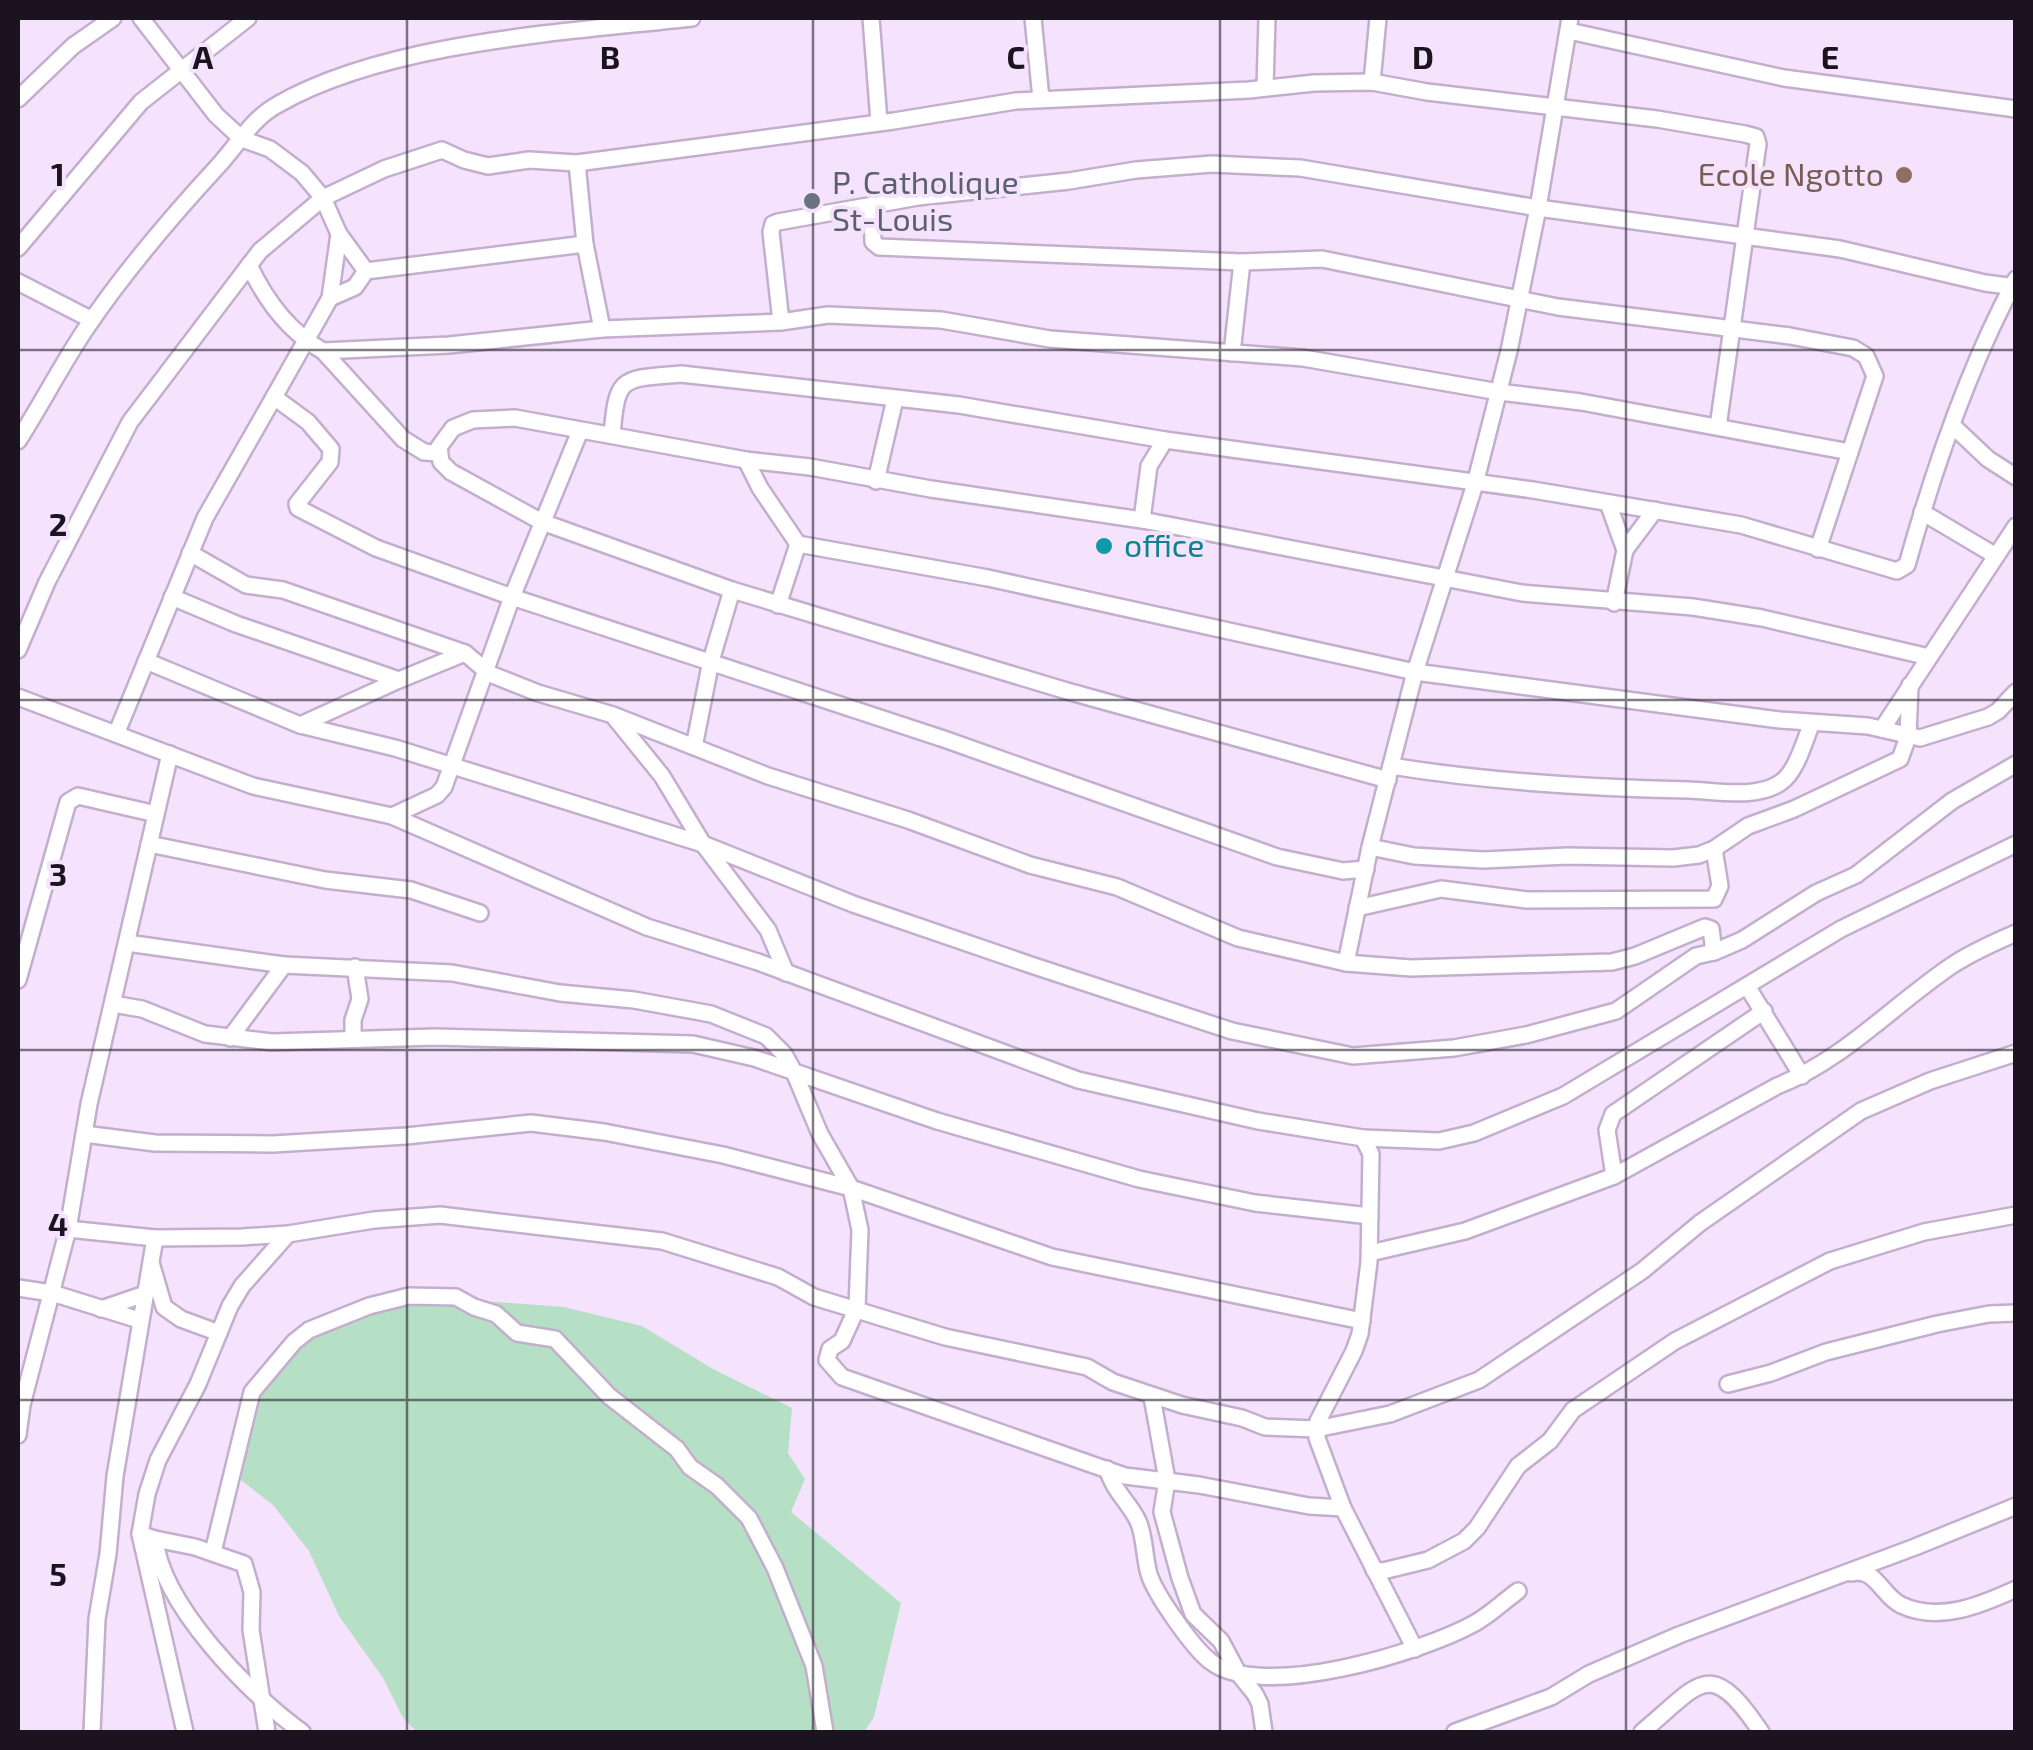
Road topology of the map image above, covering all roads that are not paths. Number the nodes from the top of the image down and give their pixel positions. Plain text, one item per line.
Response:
1 (114, 18) edge
2 (140, 18) edge
3 (248, 18) edge
4 (692, 18) edge
5 (871, 18) edge
6 (1032, 18) edge
7 (1267, 18) edge
8 (1378, 18) edge
9 (1570, 24) edge
10 (180, 69) junction
11 (1372, 82) junction
12 (1266, 88) junction
13 (1040, 99) junction
14 (18, 100) edge
15 (1556, 108) junction
16 (2016, 108) edge
17 (879, 122) junction
18 (242, 139) junction
19 (576, 163) junction
20 (323, 198) junction
21 (872, 207) junction
22 (1538, 208) junction
23 (339, 234) junction
24 (1745, 236) junction
25 (586, 244) junction
26 (18, 248) edge
27 (1242, 262) junction
28 (249, 265) junction
29 (366, 271) junction
30 (18, 282) edge
31 (2014, 284) edge
32 (330, 298) junction
33 (1520, 301) junction
34 (92, 320) junction
35 (781, 322) junction
36 (602, 329) junction
37 (1731, 329) junction
38 (308, 342) junction
39 (323, 351) junction
40 (1232, 353) junction
41 (1499, 392) junction
42 (274, 397) junction
43 (895, 399) junction
44 (1953, 426) junction
45 (1718, 427) junction
46 (580, 431) junction
47 (612, 435) junction
48 (1166, 440) junction
49 (18, 441) edge
50 (1850, 452) junction
51 (438, 453) junction
52 (746, 460) junction
53 (2016, 477) edge
54 (876, 481) junction
55 (1475, 484) junction
56 (1608, 503) junction
57 (1655, 510) junction
58 (1922, 512) junction
59 (1142, 520) junction
60 (542, 522) junction
61 (2016, 526) edge
62 (798, 544) junction
63 (1818, 549) junction
64 (1626, 550) junction
65 (190, 553) junction
66 (1996, 556) junction
67 (1448, 577) junction
68 (732, 590) junction
69 (172, 597) junction
70 (512, 597) junction
71 (1614, 603) junction
72 (778, 605) junction
73 (18, 650) edge
74 (465, 654) junction
75 (1929, 657) junction
76 (146, 661) junction
77 (711, 661) junction
78 (485, 670) junction
79 (1414, 672) junction
80 (399, 680) junction
81 (1910, 685) junction
82 (2016, 692) edge
83 (18, 697) edge
84 (613, 715) junction
85 (1812, 723) junction
86 (300, 725) junction
87 (1882, 729) junction
88 (118, 732) junction
89 (1908, 737) junction
90 (694, 746) junction
91 (170, 754) junction
92 (2016, 764) edge
93 (453, 768) junction
94 (1390, 773) junction
95 (156, 814) junction
96 (392, 816) junction
97 (149, 844) junction
98 (703, 844) junction
99 (2016, 844) edge
100 (1370, 848) junction
101 (1714, 850) junction
102 (1366, 869) junction
103 (1357, 908) junction
104 (480, 913) dead end
105 (2016, 933) edge
106 (128, 943) junction
107 (1714, 952) junction
108 (1346, 963) junction
109 (284, 966) junction
110 (356, 967) junction
111 (786, 973) junction
112 (18, 976) edge
113 (1748, 986) junction
114 (112, 1004) junction
115 (1764, 1011) junction
116 (230, 1038) junction
117 (353, 1038) junction
118 (2016, 1053) edge
119 (794, 1072) junction
120 (1802, 1076) junction
121 (84, 1134) junction
122 (1363, 1138) junction
123 (1614, 1176) junction
124 (851, 1188) junction
125 (2016, 1215) edge
126 (1370, 1216) junction
127 (68, 1230) junction
128 (288, 1234) junction
129 (154, 1238) junction
130 (1370, 1253) junction
131 (151, 1262) junction
132 (18, 1288) edge
133 (52, 1293) junction
134 (145, 1294) junction
135 (858, 1308) junction
136 (101, 1309) junction
137 (2016, 1313) edge
138 (139, 1320) junction
139 (1362, 1322) junction
140 (219, 1333) junction
141 (1728, 1384) dead end
142 (1152, 1396) junction
143 (1316, 1429) junction
144 (18, 1434) edge
145 (1106, 1469) junction
146 (1166, 1480) junction
147 (2016, 1506) edge
148 (1342, 1508) junction
149 (148, 1536) junction
150 (213, 1552) junction
151 (1374, 1570) junction
152 (1832, 1577) junction
153 (2016, 1589) edge
154 (1518, 1591) dead end
155 (1415, 1650) junction
156 (1238, 1673) junction
157 (261, 1701) junction
158 (92, 1732) edge
159 (185, 1732) edge
160 (267, 1732) edge
161 (302, 1732) edge
162 (826, 1732) edge
163 (1264, 1732) edge
164 (1455, 1732) edge
165 (1642, 1732) edge
166 (1761, 1732) edge

1 - 14 street
2 - 10 street
3 - 10 street
4 - 18 street
5 - 17 street
6 - 13 street
7 - 12 street
8 - 11 street
9 - 15 street
9 - 16 street
10 - 18 street
10 - 26 street
11 - 12 street
11 - 15 street
12 - 13 street
13 - 17 street
15 - 22 street
15 - 24 street
17 - 19 street
18 - 20 street
18 - 34 street
19 - 20 street
19 - 25 street
20 - 23 street
20 - 28 street
21 - 22 street
21 - 27 street
21 - 35 street
22 - 24 street
22 - 33 street
23 - 29 street
23 - 32 street
24 - 31 street
24 - 37 street
25 - 29 street
25 - 36 street
27 - 33 street
27 - 40 street
28 - 38 street
28 - 73 street
29 - 32 street
30 - 34 street
31 - 44 street
32 - 38 street
33 - 37 street
33 - 41 street
34 - 49 street
35 - 36 street
35 - 40 street
36 - 39 street
37 - 45 street
37 - 50 street
38 - 39 street
38 - 42 street
39 - 51 street
40 - 41 street
41 - 45 street
41 - 55 street
42 - 65 street
42 - 70 street
43 - 47 street
43 - 48 street
43 - 54 street
44 - 53 street
44 - 58 street
45 - 50 street
46 - 47 street
46 - 51 street
46 - 60 street
47 - 52 street
48 - 55 street
48 - 59 street
50 - 63 street
51 - 60 street
52 - 54 street
52 - 62 street
54 - 59 street
55 - 56 street
55 - 67 street
56 - 57 street
56 - 64 street
57 - 63 street
57 - 64 street
58 - 63 street
58 - 66 street
59 - 67 street
60 - 68 street
60 - 70 street
61 - 66 street
62 - 72 street
62 - 79 street
64 - 71 street
65 - 69 street
65 - 74 street
66 - 75 street
67 - 71 street
67 - 79 street
68 - 72 street
68 - 77 street
69 - 76 street
69 - 80 street
70 - 77 street
70 - 78 street
71 - 75 street
72 - 94 street
74 - 78 street
74 - 80 street
75 - 81 street
76 - 86 street
76 - 88 street
77 - 90 street
77 - 102 street
78 - 84 street
78 - 93 street
79 - 85 street
79 - 94 street
80 - 86 street
81 - 87 street
81 - 89 street
82 - 89 street
83 - 88 street
84 - 90 street
84 - 98 street
85 - 87 street
85 - 94 street
86 - 93 street
87 - 89 street
88 - 91 street
89 - 101 street
90 - 108 street
91 - 95 street
91 - 96 street
92 - 107 street
93 - 96 street
93 - 98 street
94 - 100 street
95 - 97 street
95 - 112 street
96 - 111 street
97 - 104 street
97 - 106 street
98 - 107 street
98 - 111 street
99 - 113 street
100 - 101 street
100 - 102 street
101 - 103 street
102 - 103 street
103 - 108 street
105 - 120 street
106 - 109 street
106 - 114 street
107 - 108 street
109 - 110 street
109 - 116 street
110 - 117 street
110 - 119 street
111 - 122 street
113 - 115 street
113 - 122 street
114 - 116 street
114 - 121 street
115 - 120 street
115 - 123 street
116 - 117 street
117 - 119 street
118 - 143 street
119 - 124 street
119 - 126 street
120 - 123 street
121 - 124 street
121 - 127 street
122 - 126 street
123 - 130 street
124 - 135 street
124 - 139 street
125 - 151 street
126 - 130 street
127 - 129 street
127 - 133 street
128 - 129 street
128 - 135 street
128 - 140 street
129 - 131 street
130 - 139 street
131 - 134 street
131 - 140 street
132 - 133 street
133 - 136 street
133 - 144 street
134 - 136 street
134 - 138 street
135 - 142 street
135 - 145 street
136 - 138 street
137 - 141 street
138 - 158 street
139 - 143 street
140 - 149 street
142 - 143 street
142 - 146 street
143 - 148 street
145 - 146 street
145 - 156 street
146 - 148 street
146 - 156 street
147 - 152 street
148 - 151 street
149 - 150 street
149 - 157 street
149 - 159 street
150 - 157 street
150 - 162 street
151 - 155 street
152 - 153 street
152 - 164 street
154 - 155 street
155 - 156 street
156 - 163 street
157 - 160 street
157 - 161 street
165 - 166 street

